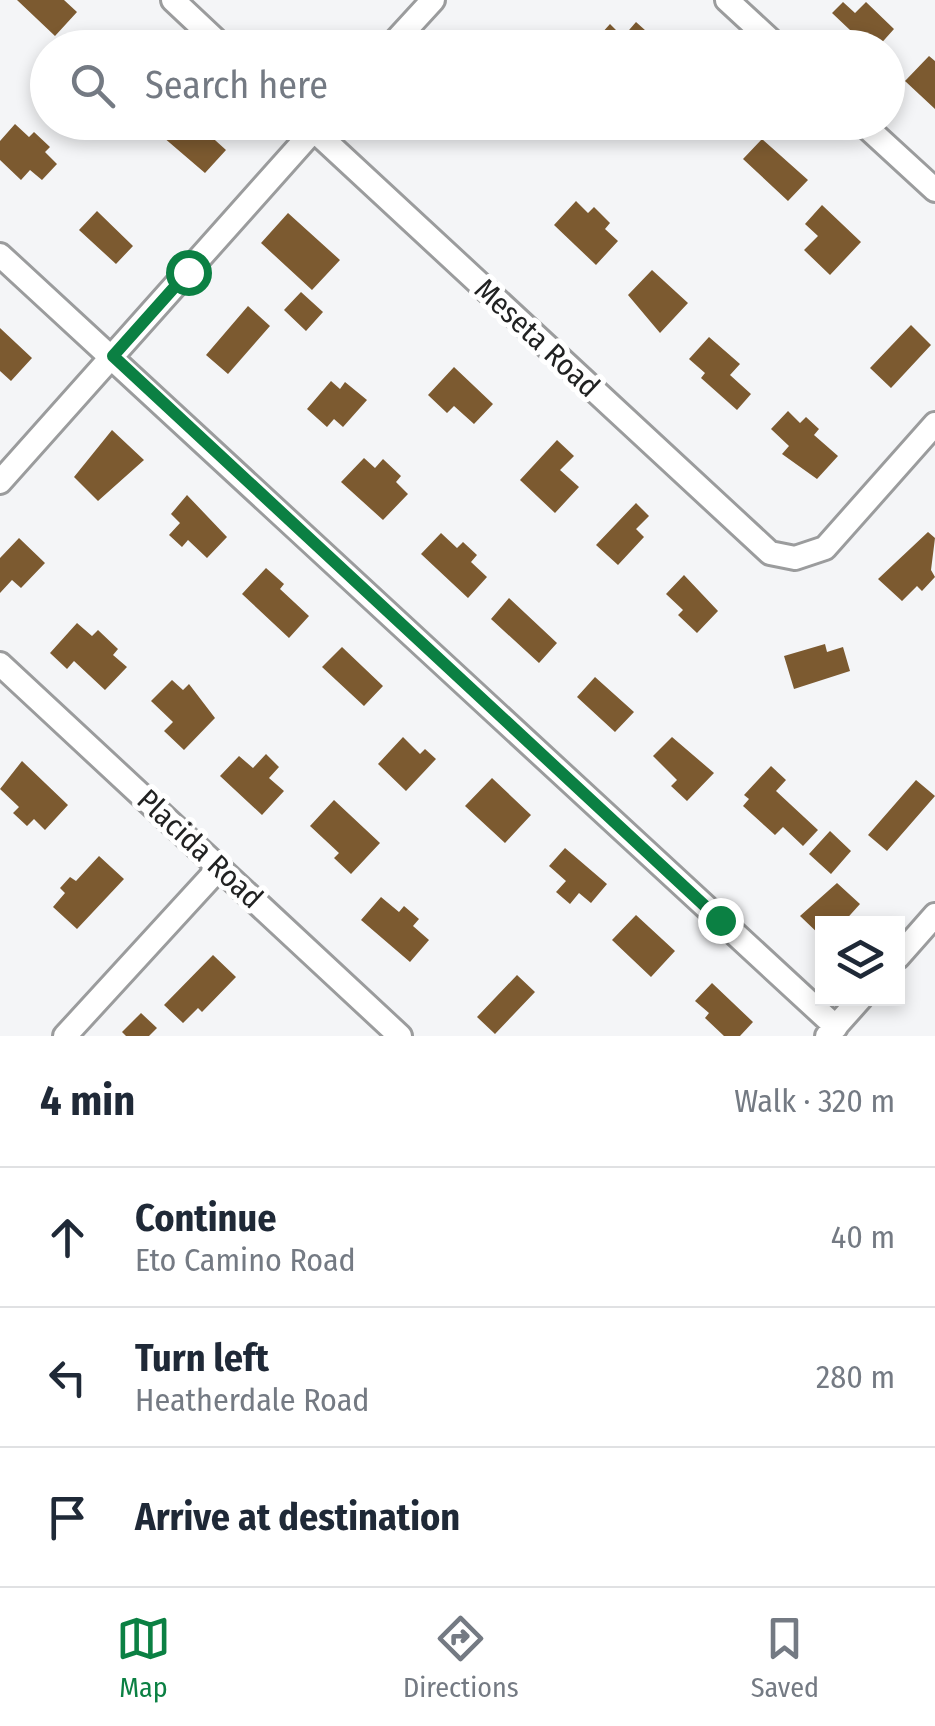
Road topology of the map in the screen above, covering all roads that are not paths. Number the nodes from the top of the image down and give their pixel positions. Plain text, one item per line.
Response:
1 (172, 0) edge
2 (433, 0) edge
3 (727, 0) edge
4 (204, 30) edge
5 (406, 30) edge
6 (760, 30) edge
7 (300, 140) edge
8 (329, 140) edge
9 (881, 140) edge
10 (935, 190) edge
11 (0, 255) edge
12 (113, 356) junction
13 (935, 424) edge
14 (0, 482) edge
15 (0, 664) edge
16 (220, 867) junction
17 (934, 919) edge
18 (905, 950) edge
19 (854, 1006) edge
20 (831, 1031) edge
21 (65, 1036) edge
22 (400, 1036) edge

1 - 4 street
2 - 5 street
3 - 6 street
7 - 12 street
8 - 13 street, Meseta Road
9 - 10 street
11 - 12 street
12 - 14 street
12 - 20 street
15 - 16 street, Placida Road
16 - 21 street
16 - 22 street, Placida Road
17 - 18 street
19 - 20 street

